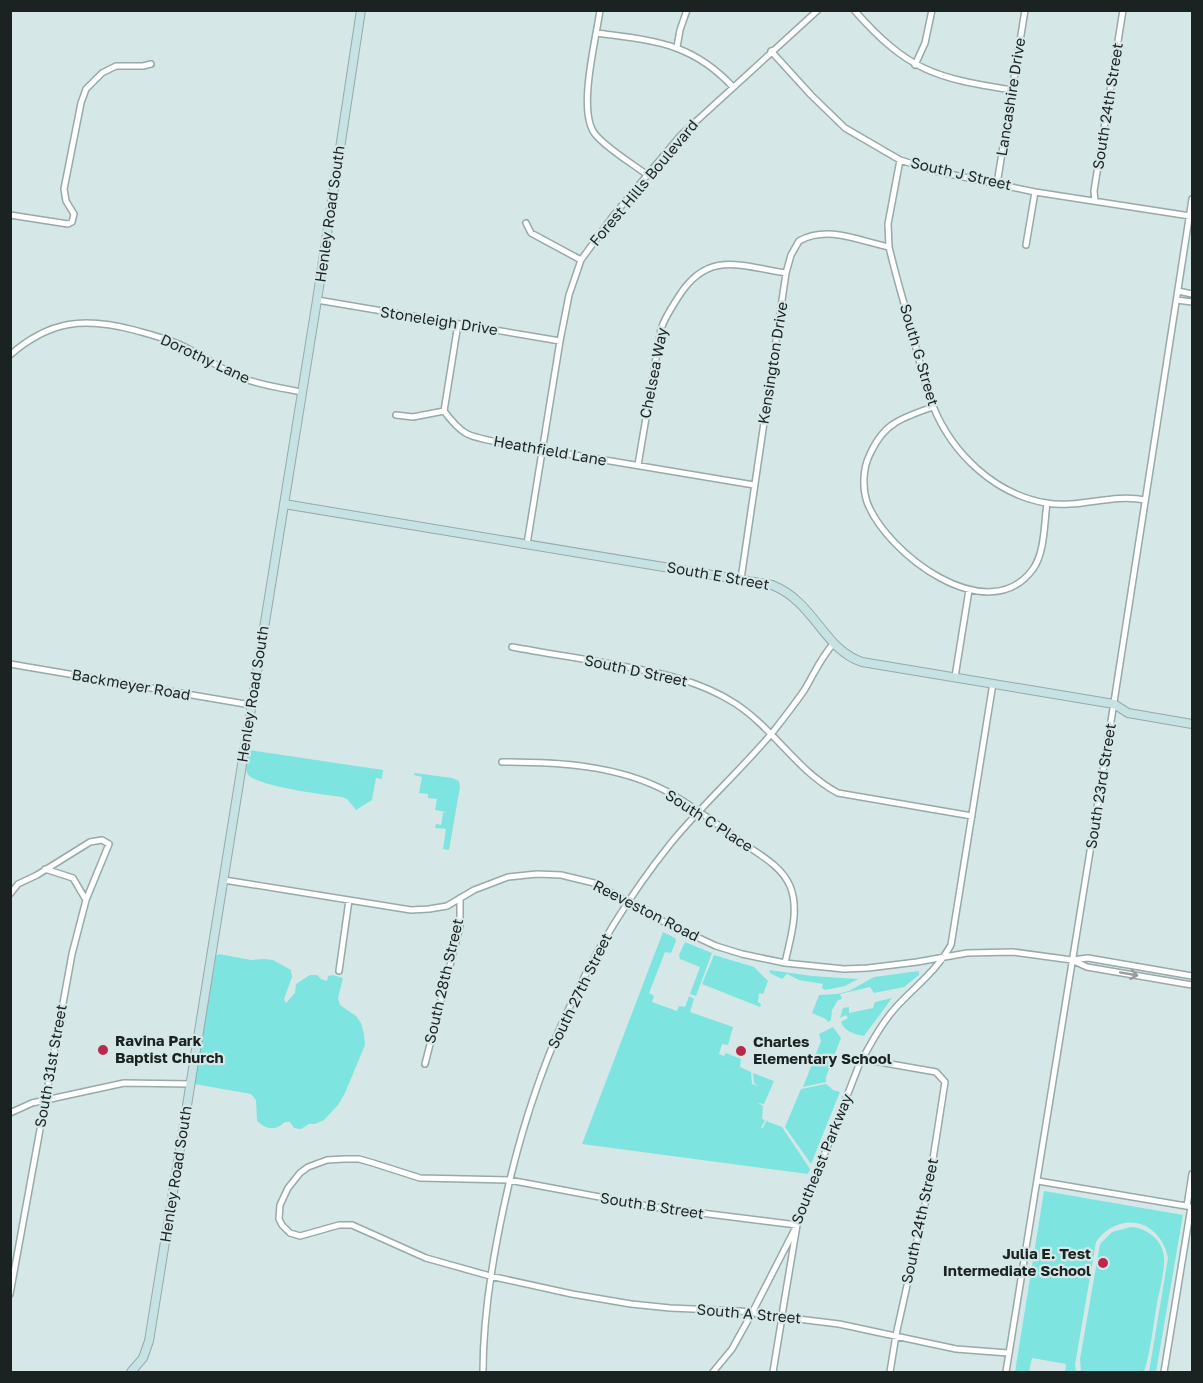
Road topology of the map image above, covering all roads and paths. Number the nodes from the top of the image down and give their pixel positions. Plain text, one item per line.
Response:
1 (361, 10) edge
2 (600, 10) edge
3 (687, 10) edge
4 (818, 10) edge
5 (854, 10) edge
6 (932, 10) edge
7 (1025, 10) edge
8 (1123, 10) edge
9 (597, 33) junction
10 (677, 47) junction
11 (771, 51) junction
12 (151, 64) dead end
13 (915, 65) junction
14 (733, 87) junction
15 (1012, 90) junction
16 (900, 160) junction
17 (647, 175) junction
18 (997, 184) junction
19 (1035, 192) junction
20 (1192, 199) edge
21 (1095, 201) junction
22 (10, 215) edge
23 (1190, 216) junction
24 (526, 223) dead end
25 (1026, 245) dead end
26 (889, 247) junction
27 (581, 260) junction
28 (786, 273) junction
29 (1178, 291) junction
30 (1192, 294) edge
31 (317, 300) junction
32 (1177, 300) junction
33 (1192, 302) edge
34 (458, 324) junction
35 (560, 341) junction
36 (10, 355) edge
37 (302, 392) junction
38 (933, 407) junction
39 (444, 411) junction
40 (396, 415) dead end
41 (542, 450) junction
42 (638, 465) junction
43 (754, 485) junction
44 (1145, 500) junction
45 (1047, 503) junction
46 (284, 504) junction
47 (527, 544) junction
48 (741, 579) junction
49 (969, 590) junction
50 (834, 643) junction
51 (512, 647) dead end
52 (10, 664) edge
53 (955, 677) junction
54 (993, 683) junction
55 (1114, 704) junction
56 (251, 705) junction
57 (1192, 724) edge
58 (771, 733) junction
59 (502, 762) dead end
60 (698, 812) junction
61 (972, 816) junction
62 (45, 869) junction
63 (224, 880) junction
64 (10, 882) edge
65 (18, 884) junction
66 (10, 894) edge
67 (459, 898) junction
68 (86, 900) junction
69 (349, 900) junction
70 (630, 901) junction
71 (945, 956) junction
72 (1072, 960) junction
73 (785, 963) junction
74 (339, 972) dead end
75 (1192, 976) edge
76 (1192, 985) edge
77 (862, 1059) junction
78 (425, 1064) dead end
79 (190, 1083) junction
80 (44, 1101) junction
81 (10, 1113) edge
82 (1192, 1174) edge
83 (509, 1180) junction
84 (1038, 1181) junction
85 (1190, 1207) edge
86 (797, 1225) junction
87 (490, 1276) junction
88 (10, 1294) edge
89 (752, 1313) junction
90 (782, 1317) junction
91 (896, 1335) junction
92 (1008, 1353) junction
93 (131, 1372) edge
94 (483, 1372) edge
95 (713, 1372) edge
96 (773, 1372) edge
97 (890, 1372) edge
98 (1006, 1372) edge
99 (1164, 1372) edge

1 - 31 street, Henley Road South
2 - 9 street
3 - 10 street
4 - 11 street, Forest Hills Boulevard
5 - 13 street
6 - 13 street
7 - 15 street, Lancashire Drive
8 - 21 street, South 24th Street
9 - 10 street
9 - 17 street
10 - 14 street
11 - 14 street, Forest Hills Boulevard
11 - 16 street, South J Street
12 - 22 street
13 - 15 street
14 - 17 street, Forest Hills Boulevard
15 - 18 street, Lancashire Drive
16 - 18 street, South J Street
16 - 26 street, South G Street
17 - 27 street, Forest Hills Boulevard
18 - 19 street, South J Street
19 - 21 street, South J Street
19 - 25 street
20 - 23 street, South 23rd Street
21 - 23 street, South J Street
23 - 29 street, South 23rd Street
24 - 27 street
26 - 28 street, Kensington Drive
26 - 38 street, South G Street
27 - 35 street, Forest Hills Boulevard
28 - 42 street, Chelsea Way
28 - 43 street, Kensington Drive
29 - 30 street
29 - 32 street, South 23rd Street
31 - 34 street, Stoneleigh Drive
31 - 37 street, Henley Road South
32 - 33 street
32 - 44 street, South 23rd Street
34 - 35 street, Stoneleigh Drive
34 - 39 street
35 - 41 street, Forest Hills Boulevard
36 - 37 street, Dorothy Lane
37 - 46 street, Henley Road South
38 - 45 street, South G Street
38 - 49 street
39 - 40 street
39 - 41 street, Heathfield Lane
41 - 42 street, Heathfield Lane
41 - 47 street, Forest Hills Boulevard
42 - 43 street, Heathfield Lane
43 - 48 street, Kensington Drive
44 - 45 street, South G Street
44 - 55 street, South 23rd Street
45 - 49 street
46 - 47 street, South E Street
46 - 56 street, Henley Road South
47 - 48 street, South E Street
48 - 50 street, South E Street
49 - 53 street
50 - 53 street, South E Street
50 - 58 street, South 27th Street
51 - 58 street, South D Street
52 - 56 street, Backmeyer Road
53 - 54 street, South E Street
54 - 55 street, South E Street
54 - 61 street
55 - 57 street, South E Street
55 - 72 street, South 23rd Street
56 - 63 street, Henley Road South
58 - 60 street, South 27th Street
58 - 61 street, South D Street
59 - 60 street, South C Place
60 - 70 street, South 27th Street
60 - 73 street, South C Place
61 - 71 street
62 - 65 street
62 - 68 street
62 - 68 street, South 31st Street
63 - 69 street, Reeveston Road
63 - 79 street, Henley Road South
64 - 65 street
65 - 66 street
67 - 69 street, Reeveston Road
67 - 70 street, Reeveston Road
67 - 78 street, South 28th Street
68 - 80 street, South 31st Street
69 - 74 street
70 - 73 street, Reeveston Road
70 - 83 street, South 27th Street
71 - 72 street, Reeveston Road
71 - 73 street, Reeveston Road
71 - 77 street, Southeast Parkway
72 - 75 street, Reeveston Road
72 -> 76 street, Reeveston Road
72 - 84 street, South 23rd Street
77 - 86 street, Southeast Parkway
77 - 91 street, South 24th Street
79 - 80 street
79 - 93 street, Henley Road South
80 - 81 street
80 - 88 street, South 31st Street
82 - 85 street
83 - 86 street, South B Street
83 - 87 street, South 27th Street
83 - 87 street, South B Street
84 - 85 street
84 - 92 street, South 23rd Street
85 - 99 street
86 - 89 street, Southeast Parkway
86 - 90 street
87 - 89 street, South A Street
87 - 94 street, South 27th Street
89 - 90 street, South A Street
89 - 95 street, Southeast Parkway
90 - 91 street, South A Street
90 - 96 street
91 - 92 street, South A Street
91 - 97 street, South 24th Street
92 - 98 street, South 23rd Street

